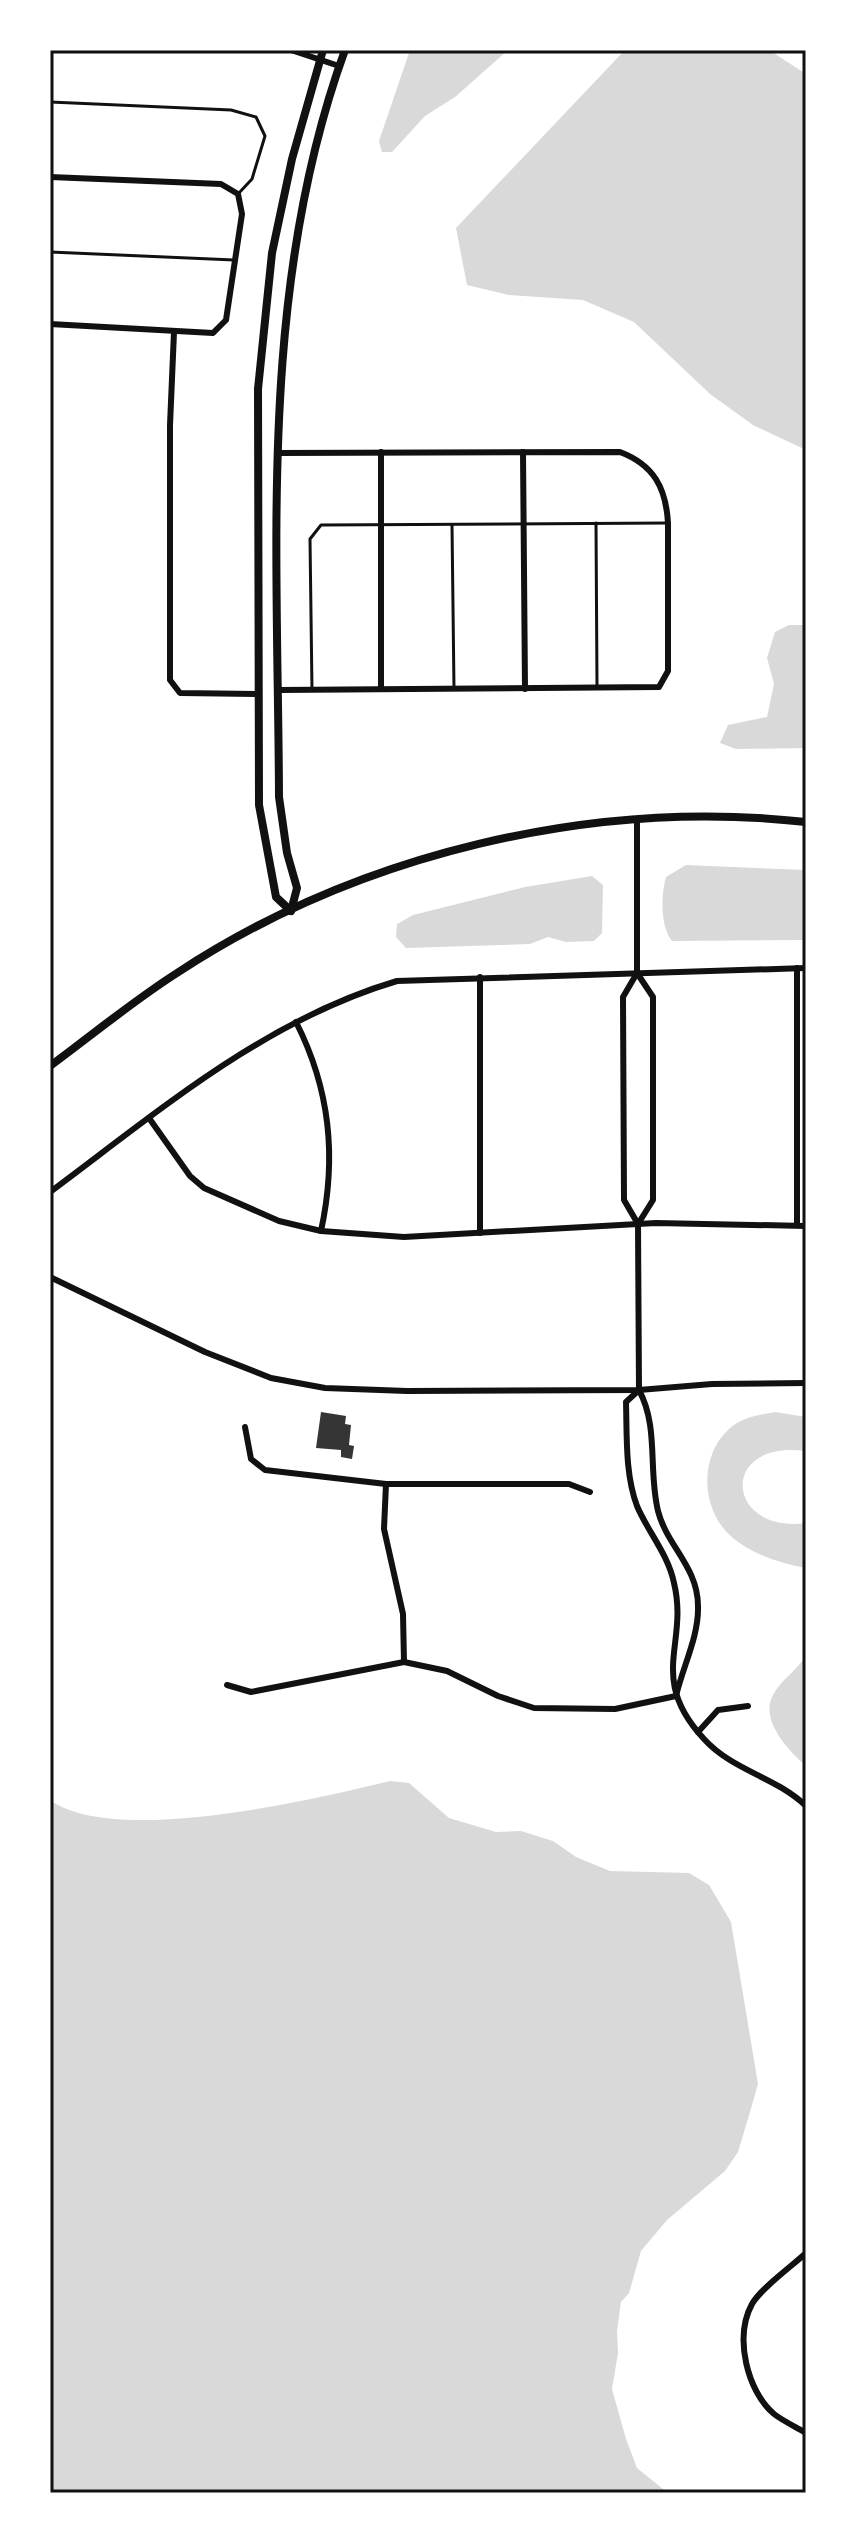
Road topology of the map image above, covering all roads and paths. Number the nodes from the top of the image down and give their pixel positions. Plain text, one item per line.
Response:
1 (291, 50) edge
2 (345, 50) edge
3 (322, 55) edge
4 (339, 66) junction
5 (50, 102) edge
6 (50, 177) edge
7 (238, 194) junction
8 (50, 252) edge
9 (234, 260) junction
10 (50, 324) edge
11 (174, 332) junction
12 (381, 452) junction
13 (523, 452) junction
14 (278, 453) junction
15 (596, 523) junction
16 (668, 523) junction
17 (382, 524) junction
18 (452, 524) junction
19 (524, 524) junction
20 (381, 689) junction
21 (454, 689) junction
22 (525, 689) junction
23 (597, 689) junction
24 (279, 690) junction
25 (312, 690) junction
26 (257, 694) junction
27 (637, 819) junction
28 (806, 822) edge
29 (291, 911) junction
30 (797, 968) junction
31 (806, 968) edge
32 (637, 973) junction
33 (480, 977) junction
34 (296, 1022) junction
35 (50, 1066) edge
36 (149, 1118) junction
37 (50, 1192) edge
38 (638, 1224) junction
39 (797, 1225) junction
40 (806, 1226) edge
41 (321, 1231) junction
42 (480, 1233) junction
43 (50, 1277) edge
44 (806, 1383) edge
45 (639, 1390) junction
46 (245, 1427) dead end
47 (386, 1484) junction
48 (590, 1492) dead end
49 (666, 1529) junction
50 (653, 1535) junction
51 (404, 1662) junction
52 (227, 1685) dead end
53 (676, 1696) junction
54 (748, 1706) dead end
55 (698, 1732) junction
56 (806, 1806) edge
57 (806, 2253) edge
58 (806, 2433) edge

1 - 3 street
2 - 4 main road
3 - 4 street
3 - 26 main road
4 - 14 main road
5 - 7 lane
6 - 7 street
7 - 9 street
8 - 9 lane
9 - 11 street
10 - 11 street
11 - 26 street
12 - 13 street
12 - 14 street
12 - 17 street
13 - 16 street
13 - 19 street
14 - 24 main road
15 - 16 lane
15 - 19 lane
15 - 23 lane
16 - 23 street
17 - 18 lane
17 - 20 street
17 - 25 lane
18 - 19 lane
18 - 21 lane
19 - 22 street
20 - 21 street
20 - 25 street
21 - 22 street
22 - 23 street
24 - 25 street
24 - 29 main road
26 - 29 main road
27 - 28 main road
27 - 29 main road
27 - 32 street
29 - 35 main road
30 - 31 street
30 - 32 street
30 - 39 street
32 - 33 street
32 - 38 street
32 - 38 street
33 - 34 street
33 - 42 street
34 - 36 street
34 - 41 street
36 - 37 street
36 - 41 street
38 - 39 street
38 - 42 street
38 - 45 street
39 - 40 street
41 - 42 street
43 - 45 street
44 - 45 street
45 - 49 street
45 - 50 street
46 - 47 street
47 - 48 street
47 - 51 street
49 - 50 street
49 - 53 street
50 - 53 street
51 - 52 street
51 - 53 street
53 - 55 street
54 - 55 street
55 - 56 street
57 - 58 street

